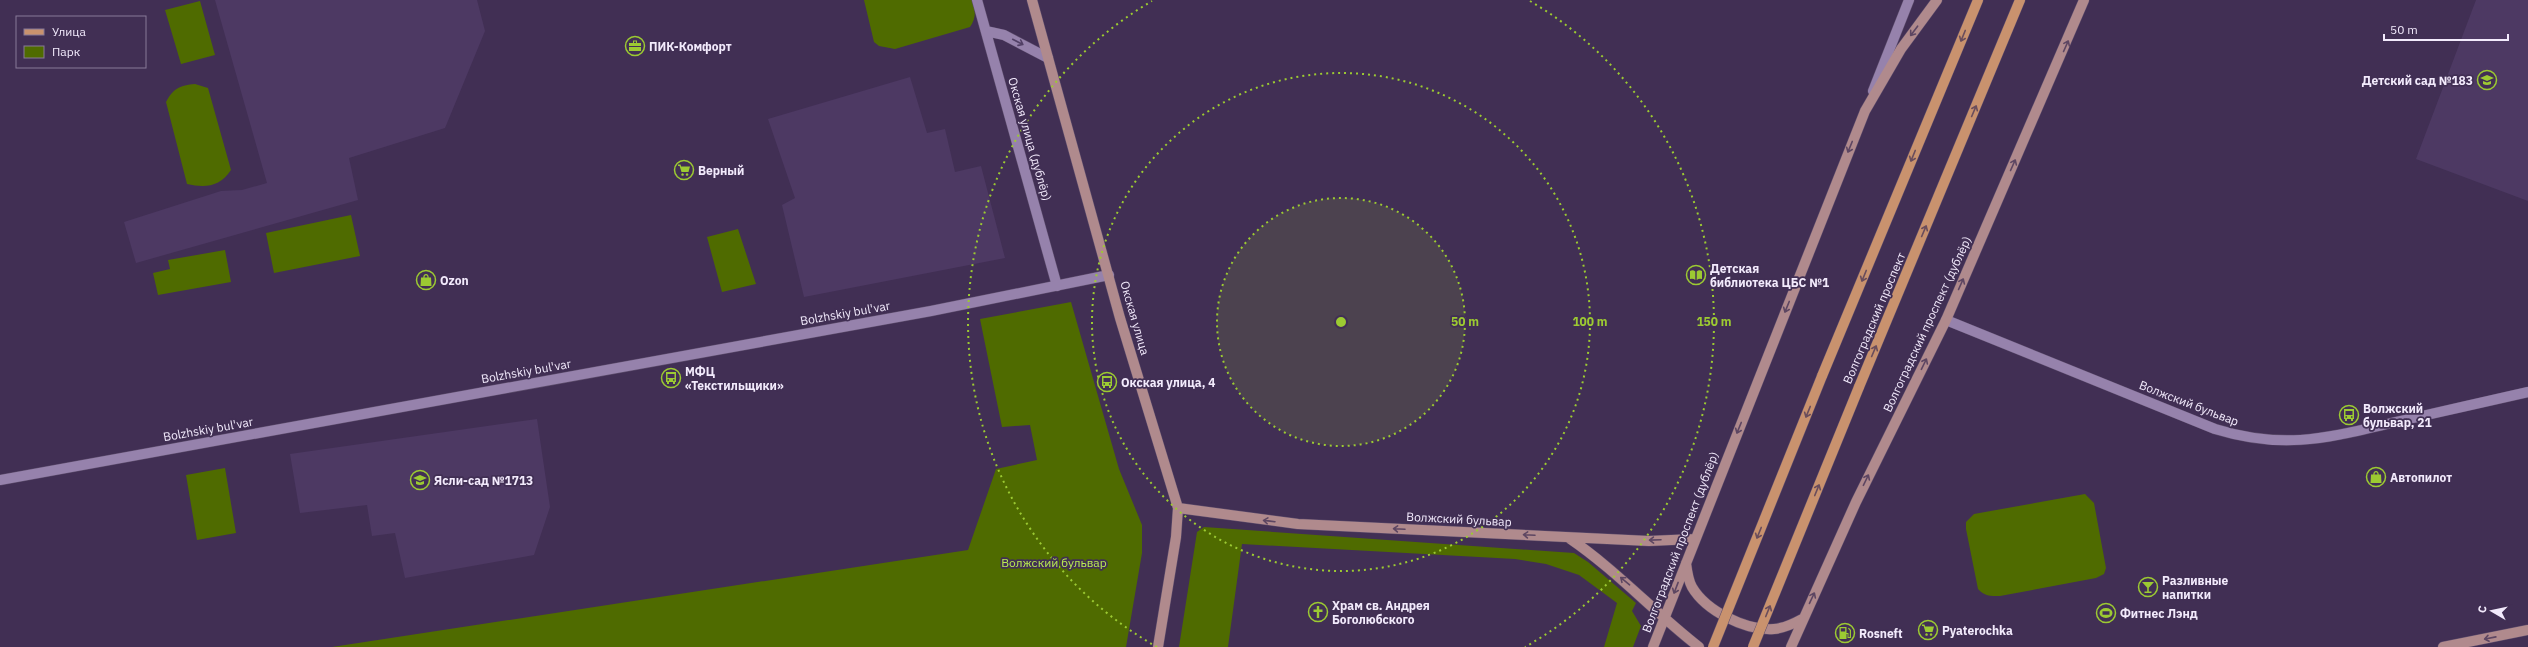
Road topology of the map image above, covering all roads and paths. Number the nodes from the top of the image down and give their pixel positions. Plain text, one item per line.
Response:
1 (977, 0) edge
2 (1032, 0) edge
3 (1910, 0) edge
4 (1937, 0) edge
5 (1978, 0) edge
6 (2020, 0) edge
7 (2088, 0) edge
8 (2083, 5) edge
9 (986, 31) junction
10 (1048, 58) junction
11 (1865, 111) junction
12 (1110, 275) junction
13 (1057, 286) junction
14 (1946, 320) junction
15 (2528, 392) edge
16 (0, 480) edge
17 (1178, 508) junction
18 (1568, 537) junction
19 (1694, 539) junction
20 (1686, 561) junction
21 (1665, 617) junction
22 (1802, 619) junction
23 (2528, 630) edge
24 (1158, 647) edge
25 (1653, 647) edge
26 (1699, 647) edge
27 (1713, 647) edge
28 (1753, 647) edge
29 (1791, 647) edge
30 (2444, 647) edge

1 - 9 street, Окская улица (дублёр)
2 - 10 main road, Окская улица
3 - 11 street, Волгоградский проспект (дублёр)
4 -> 11 main road, Волгоградский проспект (дублёр)
5 -> 27 main road, Волгоградский проспект, bridge
28 -> 6 main road, Волгоградский проспект, bridge
7 - 8 street, Волгоградский проспект (дублёр)
14 -> 8 main road, Волгоградский проспект (дублёр)
9 -> 10 street
9 - 13 street, Окская улица (дублёр)
10 - 12 main road, Окская улица
11 -> 19 main road, Волгоградский проспект (дублёр)
12 - 13 street
12 - 17 main road, Окская улица
13 - 16 street, Bolzhskiy bul'var
14 - 15 street, Волжский бульвар
22 -> 14 main road, Волгоградский проспект (дублёр)
18 -> 17 main road, Волжский бульвар
17 - 24 main road, Окская улица
19 -> 18 main road, Волжский бульвар
21 -> 18 main road
19 - 20 main road, Волгоградский проспект (дублёр)
20 -> 21 main road, Волгоградский проспект (дублёр)
20 - 22 main road
21 - 25 main road, Волгоградский проспект (дублёр)
21 - 26 main road
22 - 29 main road, Волгоградский проспект (дублёр)
23 -> 30 main road

